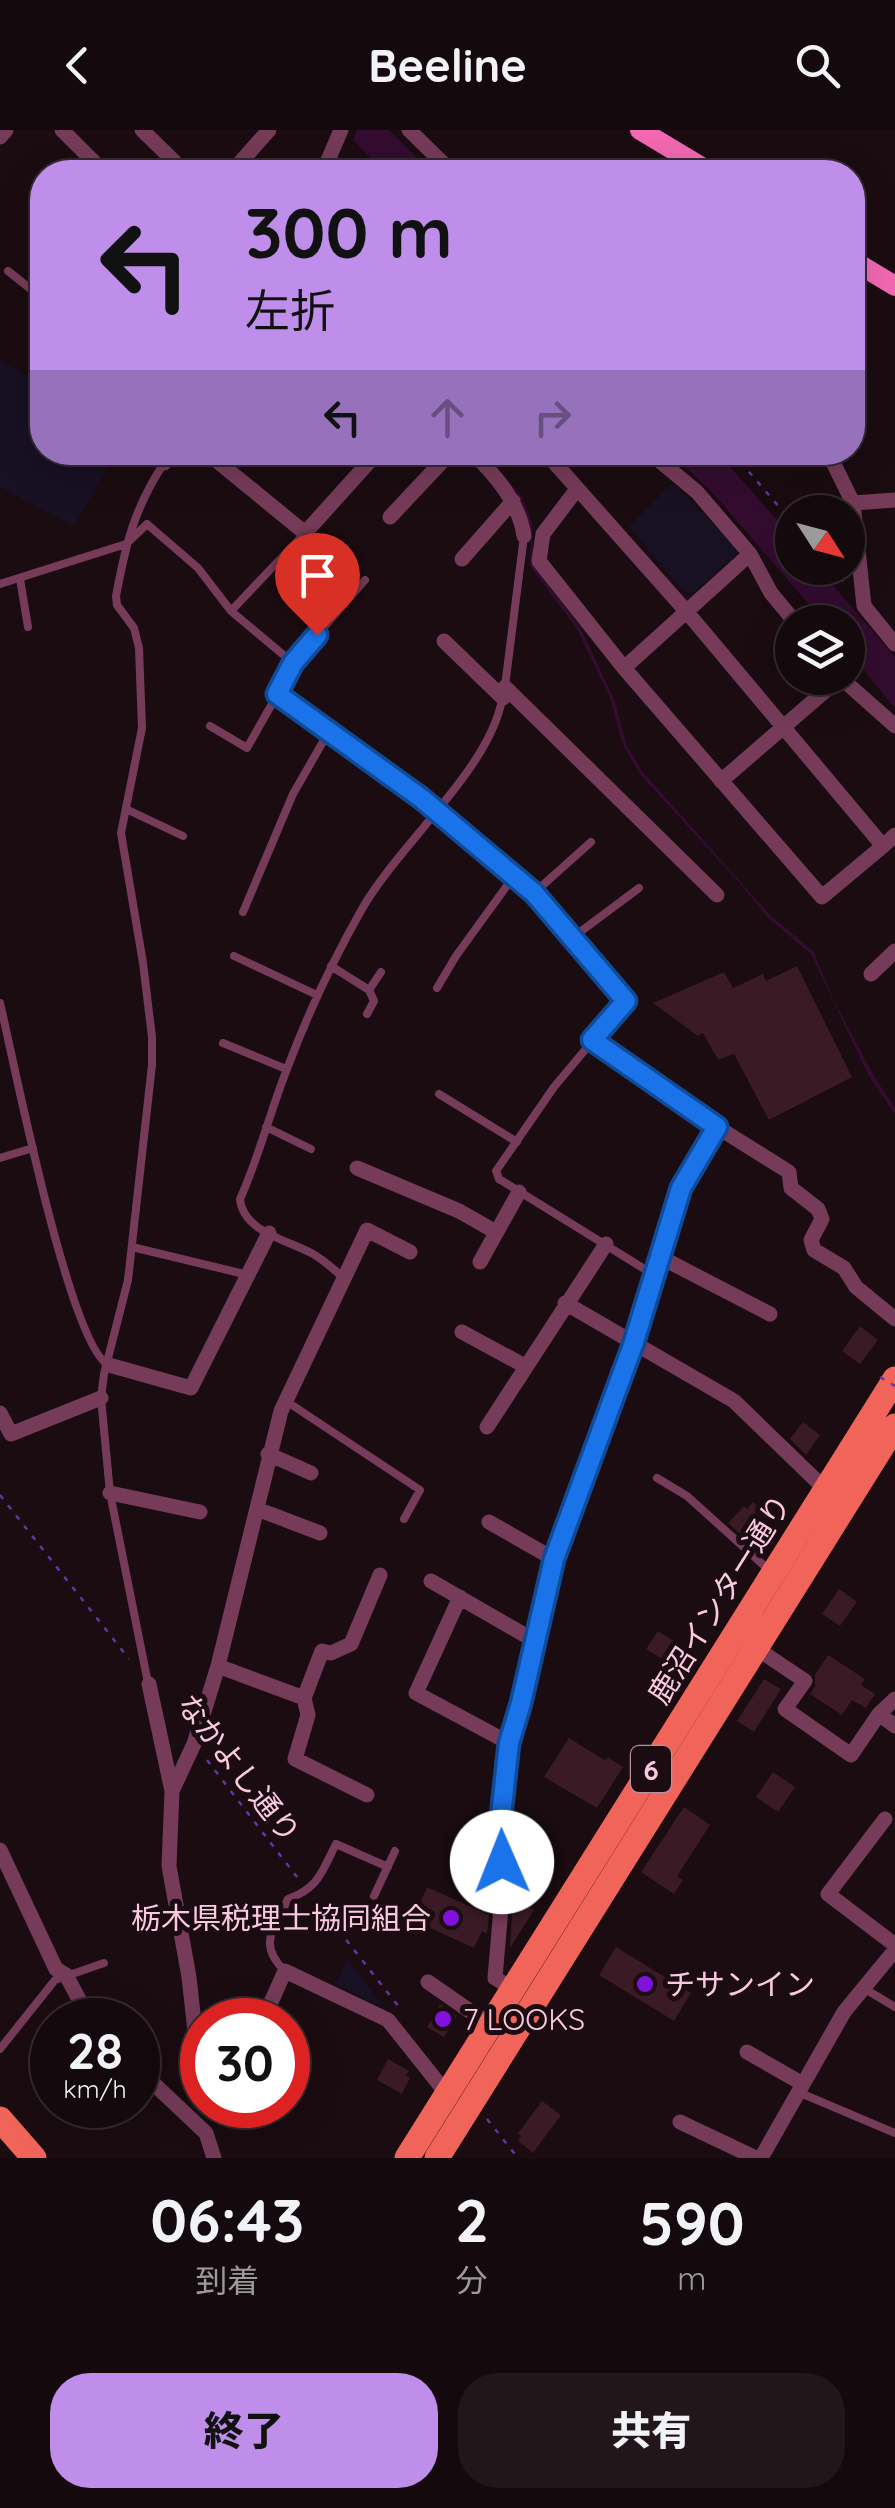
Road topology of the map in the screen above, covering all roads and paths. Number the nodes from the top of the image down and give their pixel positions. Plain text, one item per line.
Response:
1 (6, 130) edge
2 (62, 130) edge
3 (142, 130) edge
4 (269, 130) edge
5 (410, 130) edge
6 (640, 130) edge
7 (339, 135) edge
8 (0, 137) edge
9 (92, 160) edge
10 (173, 160) edge
11 (246, 160) edge
12 (328, 160) edge
13 (440, 160) edge
14 (690, 160) edge
15 (865, 268) edge
16 (8, 271) dead end
17 (895, 286) edge
18 (30, 288) edge
19 (163, 465) edge
20 (222, 465) edge
21 (366, 465) edge
22 (438, 465) edge
23 (483, 465) edge
24 (556, 465) edge
25 (665, 465) edge
26 (743, 465) edge
27 (834, 465) edge
28 (576, 489) junction
29 (849, 495) edge
30 (513, 500) junction
31 (895, 500) edge
32 (865, 501) edge
33 (775, 502) edge
34 (390, 518) dead end
35 (305, 533) junction
36 (524, 536) joint
37 (126, 544) junction
38 (750, 554) junction
39 (462, 559) dead end
40 (20, 578) junction
41 (365, 580) dead end
42 (0, 584) edge
43 (862, 585) edge
44 (781, 605) edge
45 (231, 611) junction
46 (686, 611) junction
47 (28, 628) dead end
48 (444, 641) dead end
49 (895, 644) edge
50 (293, 663) junction
51 (624, 668) junction
52 (504, 692) junction
53 (277, 694) junction
54 (819, 695) edge
55 (859, 695) edge
56 (210, 726) dead end
57 (782, 726) junction
58 (895, 726) edge
59 (328, 733) junction
60 (721, 780) junction
61 (126, 809) junction
62 (437, 812) junction
63 (183, 836) dead end
64 (889, 840) edge
65 (592, 842) dead end
66 (514, 876) junction
67 (639, 888) dead end
68 (534, 893) junction
69 (717, 895) dead end
70 (243, 912) dead end
71 (572, 938) junction
72 (895, 951) edge
73 (234, 956) dead end
74 (331, 966) junction
75 (381, 972) dead end
76 (871, 974) dead end
77 (438, 988) dead end
78 (369, 990) junction
79 (317, 996) junction
80 (0, 1003) edge
81 (367, 1014) dead end
82 (592, 1040) junction
83 (223, 1043) dead end
84 (14, 1059) junction
85 (0, 1063) edge
86 (286, 1070) junction
87 (439, 1094) dead end
88 (266, 1127) junction
89 (717, 1127) junction
90 (517, 1142) junction
91 (33, 1148) junction
92 (311, 1150) dead end
93 (0, 1158) edge
94 (357, 1168) dead end
95 (519, 1192) junction
96 (496, 1232) junction
97 (269, 1233) junction
98 (606, 1244) junction
99 (132, 1247) junction
100 (410, 1252) dead end
101 (660, 1257) junction
102 (480, 1262) dead end
103 (248, 1274) junction
104 (654, 1275) junction
105 (344, 1278) junction
106 (565, 1303) junction
107 (770, 1314) dead end
108 (895, 1319) edge
109 (462, 1332) dead end
110 (633, 1345) junction
111 (109, 1365) junction
112 (525, 1366) junction
113 (890, 1381) edge
114 (102, 1398) junction
115 (286, 1401) junction
116 (0, 1414) edge
117 (895, 1426) edge
118 (487, 1428) dead end
119 (268, 1454) junction
120 (311, 1473) dead end
121 (657, 1478) dead end
122 (826, 1489) junction
123 (110, 1493) junction
124 (0, 1496) edge
125 (258, 1510) junction
126 (200, 1512) dead end
127 (404, 1519) dead end
128 (489, 1522) dead end
129 (320, 1532) dead end
130 (554, 1559) junction
131 (773, 1574) junction
132 (380, 1575) dead end
133 (431, 1581) dead end
134 (460, 1597) junction
135 (535, 1641) junction
136 (746, 1642) junction
137 (218, 1666) junction
138 (148, 1684) junction
139 (304, 1698) junction
140 (895, 1700) edge
141 (879, 1714) junction
142 (895, 1726) edge
143 (509, 1743) junction
144 (194, 1744) junction
145 (172, 1791) junction
146 (367, 1795) dead end
147 (885, 1819) dead end
148 (0, 1850) edge
149 (395, 1850) dead end
150 (388, 1867) junction
151 (308, 1892) junction
152 (374, 1896) dead end
153 (895, 1948) edge
154 (104, 1963) dead end
155 (285, 1971) junction
156 (66, 1975) junction
157 (428, 1982) dead end
158 (512, 1988) junction
159 (863, 1988) junction
160 (78, 1998) edge
161 (191, 1998) edge
162 (273, 1998) edge
163 (895, 2007) edge
164 (399, 2008) dead end
165 (490, 2025) junction
166 (0, 2049) edge
167 (747, 2052) dead end
168 (800, 2088) junction
169 (160, 2090) edge
170 (446, 2094) junction
171 (484, 2116) dead end
172 (0, 2119) edge
173 (680, 2122) dead end
174 (206, 2128) edge
175 (206, 2133) junction
176 (895, 2133) edge
177 (34, 2158) edge
178 (214, 2158) edge
179 (407, 2158) edge
180 (437, 2158) edge
181 (518, 2158) edge
182 (758, 2158) edge

1 - 8 street
2 - 9 street
3 - 10 street
4 - 11 street
5 - 13 street
6 - 14 street
7 - 12 street
15 - 17 street
16 - 18 lane
19 - 37 lane
20 - 35 street
21 - 35 street
22 - 34 street
23 - 30 street
24 - 28 street
25 - 38 street
26 - 33 path
27 - 29 street
28 - 46 street
28 - 51 street
30 - 36 street
30 - 39 street
31 - 32 street
35 - 45 lane
36 - 52 lane
37 - 40 lane
37 - 45 lane
37 - 61 lane
38 - 44 street
38 - 46 street
40 - 42 lane
40 - 47 lane
41 - 50 lane
43 - 49 street
45 - 50 lane
46 - 51 street
46 - 57 street
48 - 52 street
50 - 53 lane
51 - 60 street
52 - 62 lane
52 - 69 street
53 - 56 lane
53 - 59 lane
54 - 57 street
55 - 58 street
57 - 60 street
57 - 64 street
59 - 62 lane
59 - 70 lane
60 - 64 street
61 - 63 lane
61 - 99 lane
62 - 66 lane
62 - 74 lane
65 - 68 lane
66 - 68 lane
66 - 77 lane
67 - 71 lane
68 - 71 lane
71 - 82 lane
72 - 76 street
73 - 79 lane
74 - 78 lane
74 - 79 lane
75 - 78 lane
78 - 81 lane
79 - 86 lane
80 - 84 lane
82 - 89 lane
82 - 90 lane
83 - 86 lane
84 - 85 lane
84 - 91 lane
86 - 88 lane
87 - 90 lane
88 - 92 lane
88 - 97 lane
89 - 101 street
89 - 108 street
90 - 95 lane
91 - 93 lane
91 - 111 lane
94 - 96 street
95 - 96 street
95 - 98 lane
96 - 102 street
97 - 103 street
97 - 105 lane
98 - 104 lane
98 - 106 street
99 - 103 lane
99 - 111 lane
100 - 105 street
101 - 104 street
101 - 107 street
103 - 111 street
104 - 110 street
105 - 115 street
106 - 110 street
106 - 112 street
109 - 112 street
110 - 122 street
110 - 130 street
111 - 114 lane
112 - 118 street
113 - 122 main road, 鹿沼インター通り / 6
114 - 116 street
114 - 123 lane
115 - 119 street
115 - 127 lane
117 - 136 main road, 鹿沼インター通り / 6
119 - 120 street
119 - 125 street
121 - 131 lane
122 - 131 main road, 鹿沼インター通り / 6
123 - 126 street
123 - 138 lane
124 - 138 path, なかよし通り
125 - 129 street
125 - 137 street
128 - 130 street
130 - 135 street
131 - 136 main road, 鹿沼インター通り / 6
132 - 139 street
133 - 134 street
134 - 135 street
134 - 143 street
135 - 143 street
136 - 141 street
136 - 158 main road, 鹿沼インター通り / 6
136 - 180 main road, 鹿沼インター通り / 6
137 - 139 street
137 - 144 street
138 - 145 street
139 - 146 street
140 - 141 street
141 - 142 street
143 - 158 street
144 - 145 street
144 - 151 path, なかよし通り
145 - 161 street
147 - 153 street
148 - 156 street
149 - 150 lane
150 - 151 lane
150 - 152 lane
151 - 155 lane
151 - 164 path, なかよし通り
153 - 159 street
154 - 156 lane
155 - 162 street
155 - 170 street
156 - 160 street
156 - 166 lane
157 - 165 street
158 - 165 main road, 鹿沼インター通り / 6
159 - 163 lane
159 - 168 street
165 - 170 main road, 鹿沼インター通り / 6
167 - 168 street
168 - 176 lane
168 - 182 street
169 - 175 street
170 - 179 main road, 鹿沼インター通り / 6
171 - 181 path
172 - 177 main road
173 - 182 street
174 - 175 street
175 - 178 street

